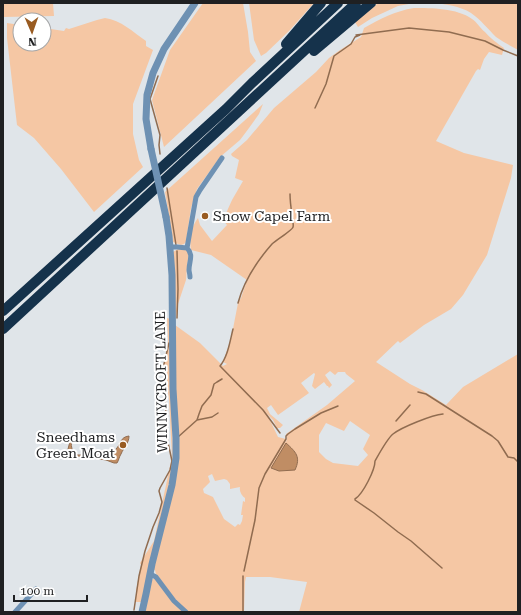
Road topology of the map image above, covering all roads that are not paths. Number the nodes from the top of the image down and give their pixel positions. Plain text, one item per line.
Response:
1 (194, 3) edge
2 (321, 3) edge
3 (338, 3) edge
4 (356, 3) edge
5 (371, 3) edge
6 (252, 83) junction
7 (261, 92) junction
8 (222, 158) dead end
9 (170, 247) junction
10 (187, 248) junction
11 (190, 277) dead end
12 (3, 311) edge
13 (3, 329) edge
14 (150, 574) junction
15 (36, 589) dead end
16 (15, 612) edge
17 (142, 612) edge
18 (186, 612) edge

1 - 9 street, WINNYCROFT LANE, bridge
2 - 6 highway
3 - 6 highway
4 - 7 highway
5 - 7 highway
6 - 12 highway
7 - 13 highway
8 - 10 street
9 - 10 street
9 - 14 street, WINNYCROFT LANE
10 - 11 street
14 - 17 street, WINNYCROFT LANE
14 - 18 street
15 - 16 street

